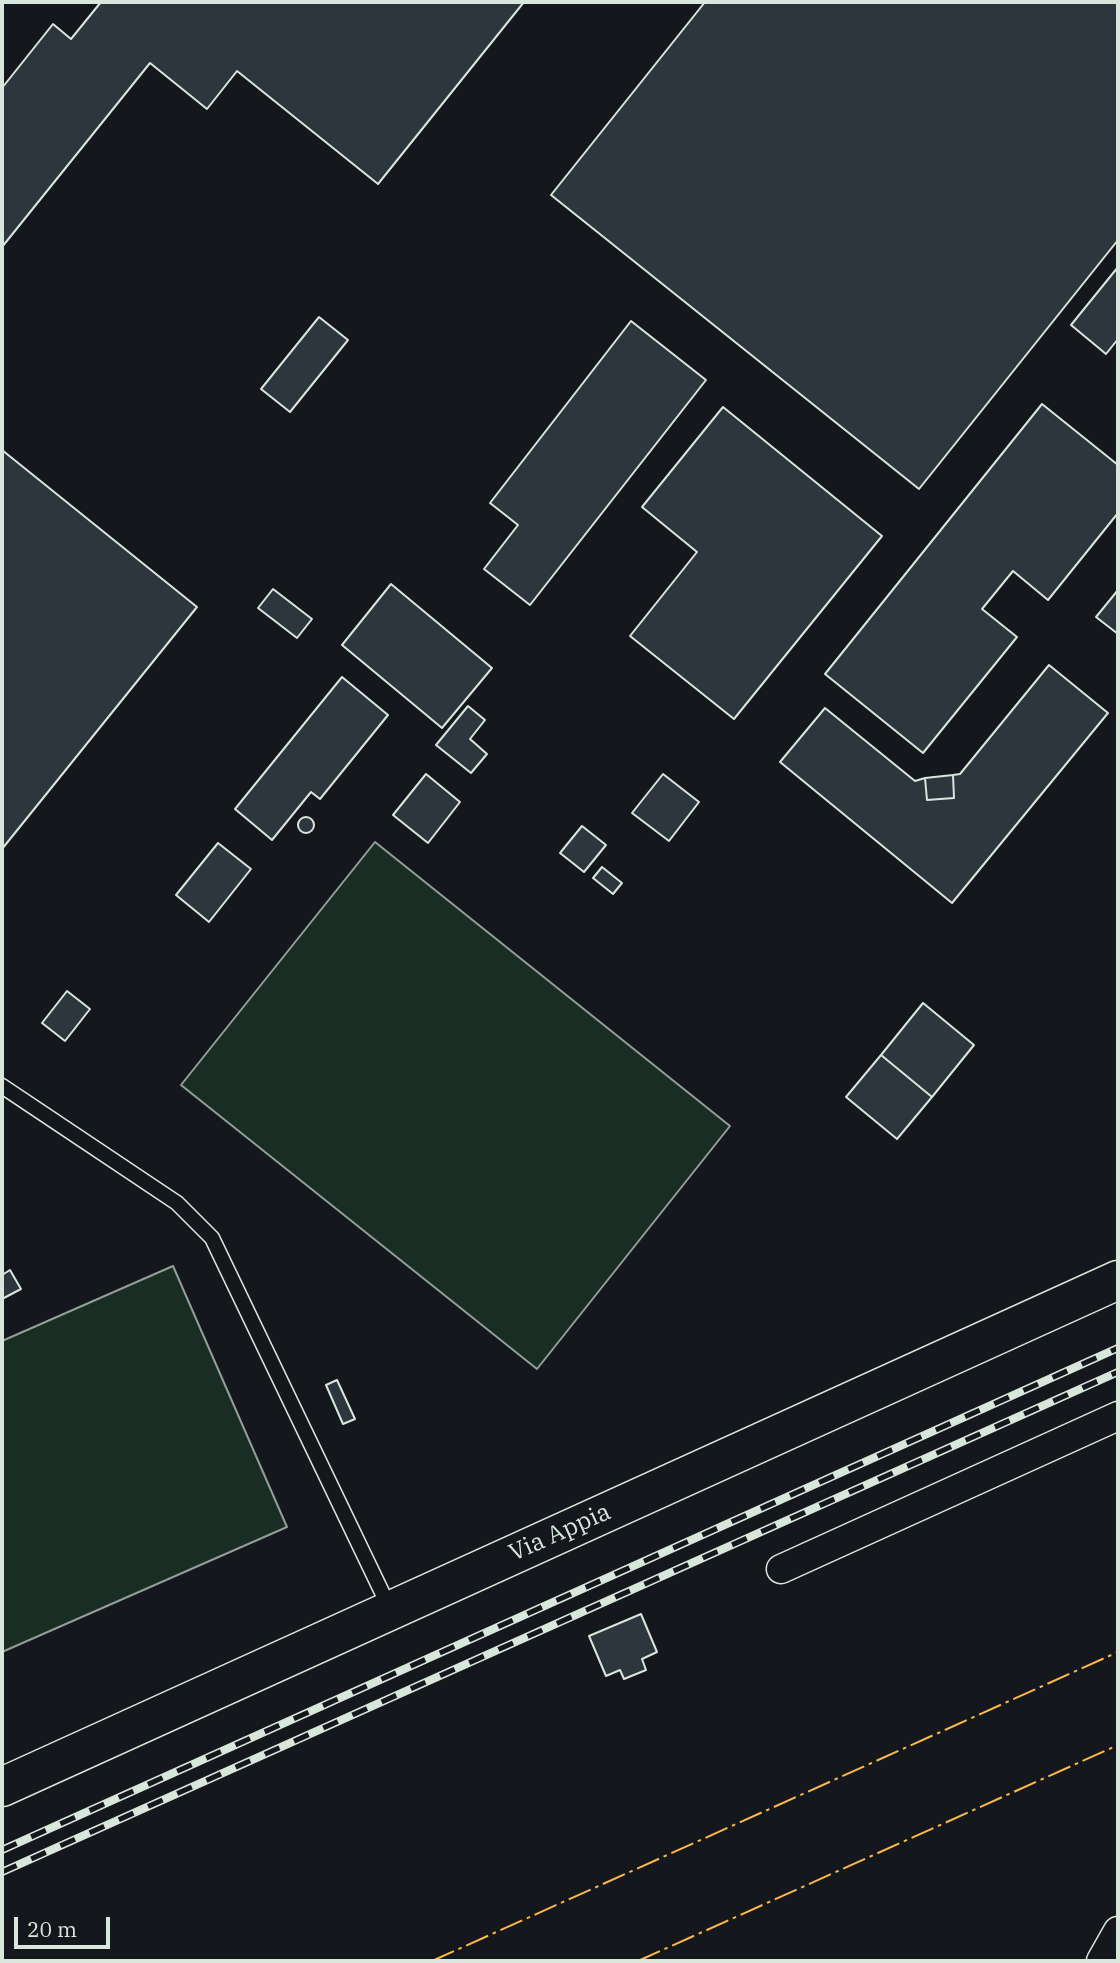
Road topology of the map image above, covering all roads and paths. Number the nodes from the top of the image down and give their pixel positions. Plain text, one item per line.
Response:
1 (2, 1086) edge
2 (1118, 1280) edge
3 (1118, 1416) edge
4 (782, 1569) dead end
5 (391, 1610) junction
6 (2, 1787) edge
7 (1118, 1931) edge
8 (1101, 1961) edge

1 - 5 lane
2 - 5 main road, Via Appia
3 - 4 street
5 - 6 main road, Via Appia
7 - 8 street

